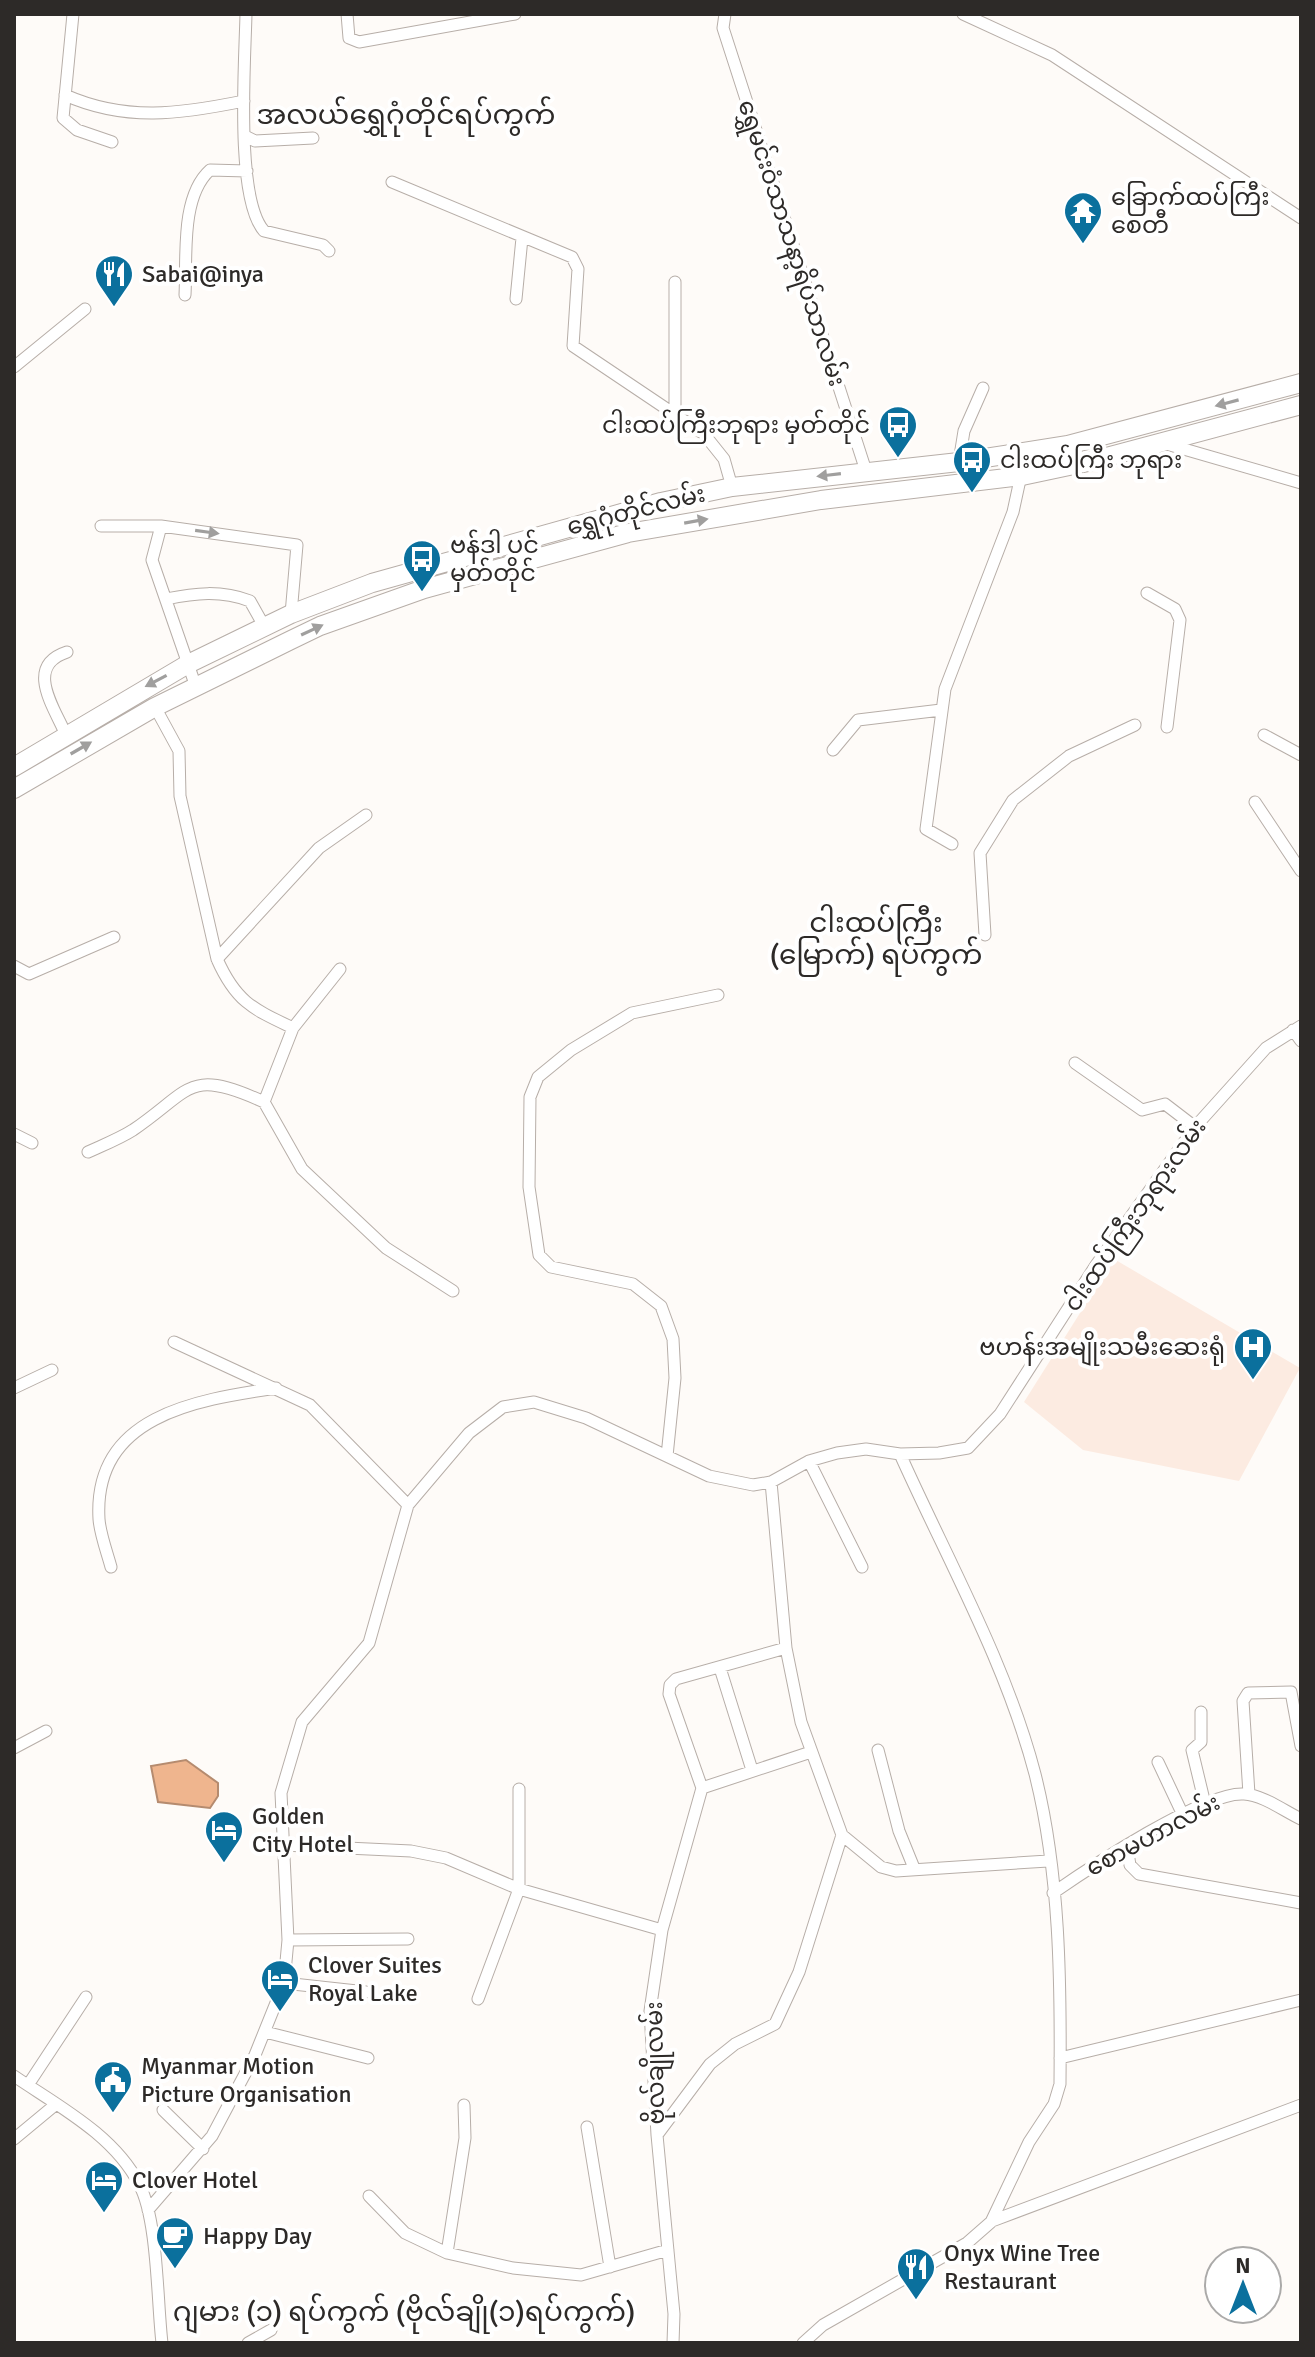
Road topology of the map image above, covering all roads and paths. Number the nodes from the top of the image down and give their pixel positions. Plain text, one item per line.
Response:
1 (73, 14) edge
2 (246, 14) edge
3 (347, 14) edge
4 (515, 14) edge
5 (725, 14) edge
6 (963, 14) edge
7 (65, 95) junction
8 (244, 101) junction
9 (247, 137) junction
10 (313, 138) dead end
11 (112, 142) dead end
12 (247, 171) junction
13 (392, 182) dead end
14 (1301, 218) edge
15 (522, 238) junction
16 (329, 251) dead end
17 (675, 282) dead end
18 (185, 295) dead end
19 (516, 299) dead end
20 (85, 309) dead end
21 (14, 367) edge
22 (1301, 383) edge
23 (983, 388) dead end
24 (1301, 405) edge
25 (675, 415) junction
26 (1159, 442) junction
27 (1026, 452) junction
28 (959, 462) junction
29 (866, 471) junction
30 (1022, 476) junction
31 (1301, 483) edge
32 (732, 487) junction
33 (101, 526) dead end
34 (161, 526) junction
35 (1147, 593) dead end
36 (166, 599) junction
37 (291, 614) junction
38 (264, 626) junction
39 (67, 652) dead end
40 (188, 664) junction
41 (196, 687) junction
42 (155, 707) junction
43 (941, 710) junction
44 (1135, 725) dead end
45 (1167, 727) dead end
46 (66, 735) junction
47 (1264, 735) dead end
48 (833, 750) dead end
49 (1301, 755) edge
50 (14, 767) edge
51 (14, 789) edge
52 (1255, 802) dead end
53 (366, 815) dead end
54 (952, 844) dead end
55 (1301, 871) edge
56 (985, 935) dead end
57 (114, 937) dead end
58 (217, 959) junction
59 (14, 966) edge
60 (340, 969) dead end
61 (718, 995) dead end
62 (293, 1028) junction
63 (1297, 1028) edge
64 (1301, 1041) edge
65 (1075, 1063) dead end
66 (264, 1102) junction
67 (1195, 1127) junction
68 (14, 1134) edge
69 (32, 1143) dead end
70 (88, 1152) dead end
71 (453, 1291) dead end
72 (174, 1342) dead end
73 (52, 1370) dead end
74 (14, 1388) edge
75 (276, 1388) junction
76 (900, 1454) junction
77 (667, 1456) junction
78 (809, 1461) junction
79 (771, 1482) junction
80 (408, 1505) junction
81 (111, 1567) dead end
82 (862, 1567) dead end
83 (786, 1648) junction
84 (720, 1668) junction
85 (1201, 1712) dead end
86 (46, 1731) dead end
87 (1301, 1746) edge
88 (14, 1748) edge
89 (878, 1750) dead end
90 (811, 1752) junction
91 (1158, 1762) dead end
92 (752, 1770) junction
93 (702, 1788) junction
94 (519, 1789) dead end
95 (1249, 1794) junction
96 (1205, 1804) junction
97 (1183, 1815) junction
98 (1301, 1819) edge
99 (842, 1835) junction
100 (283, 1845) junction
101 (1127, 1847) junction
102 (1048, 1861) junction
103 (914, 1868) junction
104 (519, 1889) junction
105 (1053, 1893) junction
106 (1301, 1903) edge
107 (662, 1930) junction
108 (408, 1939) dead end
109 (288, 1940) junction
110 (284, 1983) junction
111 (366, 1992) dead end
112 (86, 1997) dead end
113 (478, 1999) dead end
114 (1301, 2000) edge
115 (265, 2032) junction
116 (368, 2058) dead end
117 (1060, 2058) junction
118 (14, 2076) edge
119 (28, 2085) junction
120 (55, 2105) junction
121 (464, 2105) dead end
122 (1301, 2105) edge
123 (163, 2110) dead end
124 (587, 2127) dead end
125 (657, 2135) junction
126 (14, 2139) edge
127 (203, 2149) junction
128 (369, 2196) dead end
129 (148, 2210) junction
130 (991, 2222) junction
131 (668, 2250) junction
132 (447, 2253) junction
133 (610, 2267) junction
134 (271, 2330) dead end
135 (162, 2343) edge
136 (248, 2343) edge
137 (673, 2343) edge
138 (803, 2343) edge

1 - 7 street
2 - 8 street
3 - 4 street
5 - 29 street, ရွှေမင်းဝံသာသနာ့ရိပ်သာလမ်း
6 - 14 street
7 - 8 street
7 - 11 street
8 - 9 street
9 - 10 street
9 - 12 street
12 - 16 street
12 - 18 street
13 - 15 street
15 - 19 street
15 - 25 street
17 - 25 street
20 - 21 street
22 -> 27 main road, ရွှေဂုံတိုင်လမ်း
23 - 28 street
24 - 26 main road, ရွှေဂုံတိုင်လမ်း
25 - 32 street
26 - 30 main road, ရွှေဂုံတိုင်လမ်း
26 - 31 street
27 - 28 main road, ရွှေဂုံတိုင်လမ်း
27 - 30 street
28 - 29 main road, ရွှေဂုံတိုင်လမ်း
29 -> 32 main road, ရွှေဂုံတိုင်လမ်း
41 -> 30 main road, ရွှေဂုံတိုင်လမ်း
30 - 43 street
32 - 37 main road, ရွှေဂုံတိုင်လမ်း
33 - 34 street
34 - 36 street
34 -> 37 street
35 - 45 street
36 - 38 street
36 - 40 street
37 - 38 main road, ရွှေဂုံတိုင်လမ်း
38 - 40 main road, ရွှေဂုံတိုင်လမ်း
39 - 46 street
40 - 41 street
40 -> 46 main road, ရွှေဂုံတိုင်လမ်း
41 - 42 main road, ရွှေဂုံတိုင်လမ်း
51 -> 42 main road, ရွှေဂုံတိုင်လမ်း
42 - 58 street
43 - 48 street
43 - 54 street
44 - 56 street
46 - 50 main road, ရွှေဂုံတိုင်လမ်း
47 - 49 street
52 - 55 street
53 - 58 street
57 - 59 street
58 - 62 street
60 - 62 street
61 - 77 street
62 - 66 street
63 - 64 street
63 - 67 street, ငါးထပ်ကြီးဘုရားလမ်း
65 - 67 street
66 - 70 street
66 - 71 street
67 - 76 street, ငါးထပ်ကြီးဘုရားလမ်း
68 - 69 street
72 - 75 street
73 - 74 street
75 - 80 street
75 - 81 street
76 - 78 street, ငါးထပ်ကြီးဘုရားလမ်း
76 - 102 street
77 - 79 street, ငါးထပ်ကြီးဘုရားလမ်း
77 - 80 street, ငါးထပ်ကြီးဘုရားလမ်း
78 - 79 street, ငါးထပ်ကြီးဘုရားလမ်း
78 - 82 street
79 - 83 street
80 - 100 street, ငါးထပ်ကြီးဘုရားလမ်း
83 - 84 street
83 - 90 street
84 - 92 street
84 - 93 street
85 - 96 street
86 - 88 street
87 - 95 street
89 - 103 street
90 - 92 street
90 - 99 street
91 - 97 street
92 - 93 street
93 - 107 street, ဗိုလ်ချိုလမ်း
94 - 104 street
95 - 96 street, စောမဟာလမ်း
95 - 98 street, စောမဟာလမ်း
96 - 97 street, စောမဟာလမ်း
97 - 101 street, စောမဟာလမ်း
99 - 103 street
99 - 125 street
100 - 104 street
100 - 109 street, ငါးထပ်ကြီးဘုရားလမ်း
101 - 105 street, စောမဟာလမ်း
101 - 106 street
102 - 103 street
102 - 105 street
104 - 107 street
104 - 113 street
105 - 117 street
107 - 125 street, ဗိုလ်ချိုလမ်း
108 - 109 street
109 - 110 street, ငါးထပ်ကြီးဘုရားလမ်း
110 - 111 street
110 - 115 street, ငါးထပ်ကြီးဘုရားလမ်း
112 - 119 street
114 - 117 street
115 - 116 street
115 - 127 street, ငါးထပ်ကြီးဘုရားလမ်း
117 - 130 street
118 - 119 street
119 - 120 street
120 - 126 street
120 - 129 street
121 - 132 street
122 - 130 street
123 - 127 street
124 - 133 street
125 - 131 street, ဗိုလ်ချိုလမ်း
127 - 129 street, ငါးထပ်ကြီးဘုရားလမ်း
128 - 132 street
129 - 135 street
130 - 138 street
131 - 133 street
131 - 137 street, ဗိုလ်ချိုလမ်း
132 - 133 street
134 - 136 street

